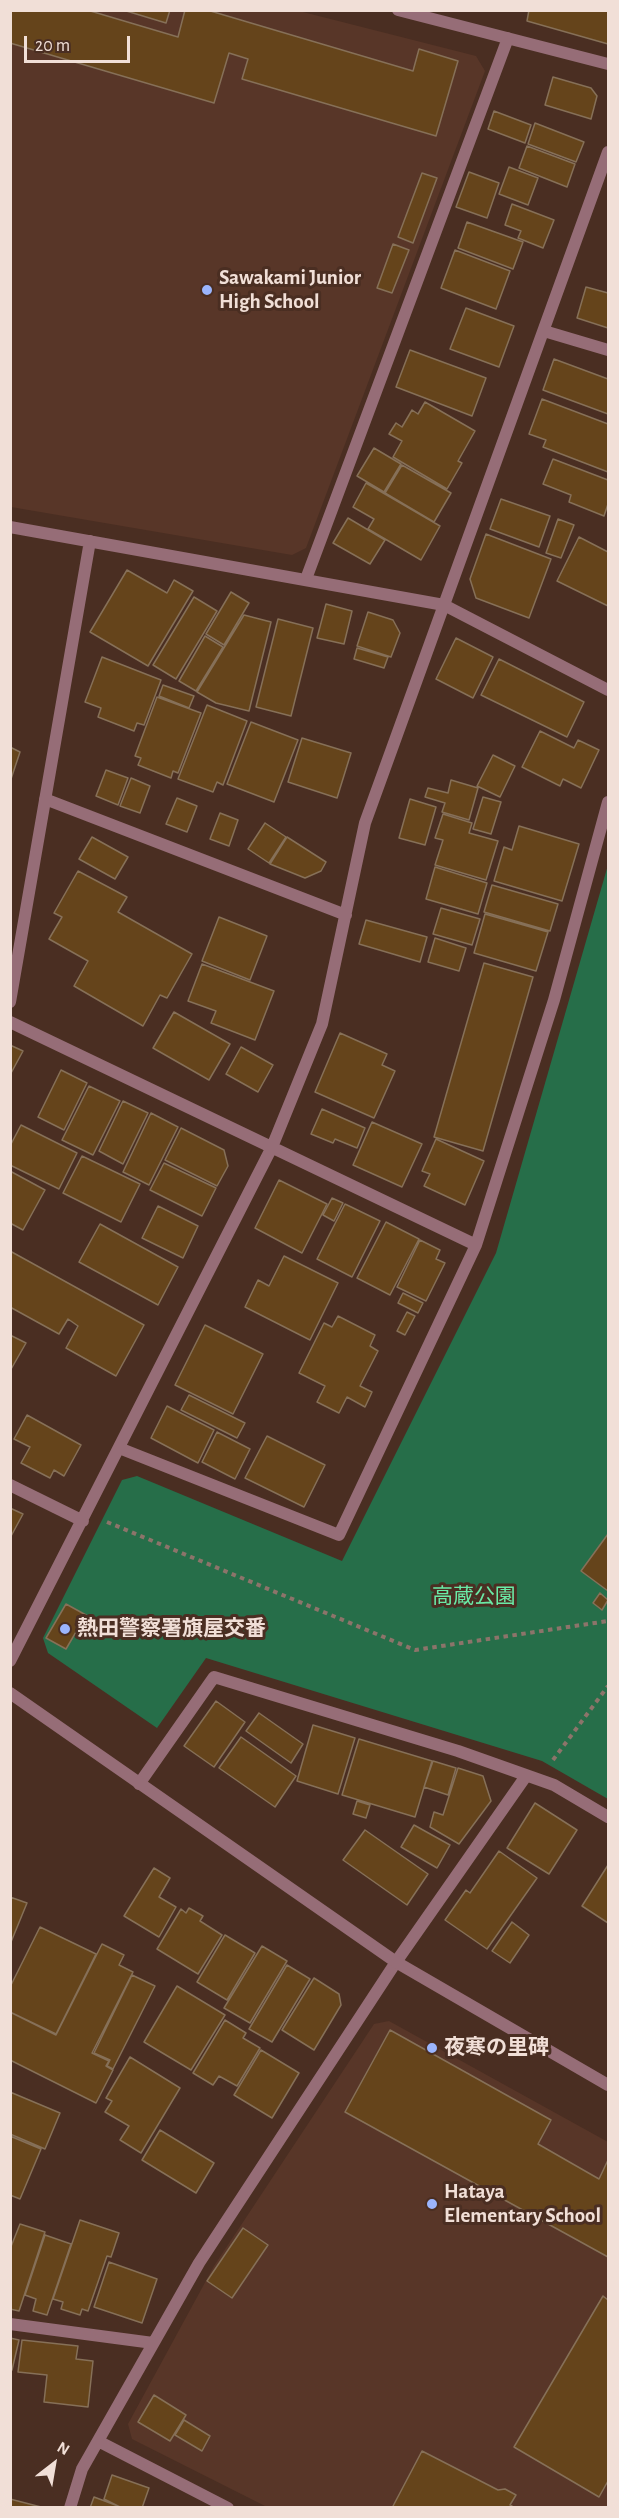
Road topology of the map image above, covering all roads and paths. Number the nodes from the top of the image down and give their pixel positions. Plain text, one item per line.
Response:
1 (398, 10) edge
2 (433, 15) edge
3 (508, 38) junction
4 (609, 64) edge
5 (609, 152) edge
6 (544, 331) junction
7 (609, 350) edge
8 (10, 527) edge
9 (90, 541) junction
10 (306, 579) junction
11 (444, 605) junction
12 (609, 690) edge
13 (45, 799) junction
14 (609, 801) edge
15 (346, 915) junction
16 (10, 1002) edge
17 (10, 1022) edge
18 (272, 1148) junction
19 (476, 1245) junction
20 (119, 1448) junction
21 (10, 1485) edge
22 (85, 1517) junction
23 (609, 1621) edge
24 (10, 1661) edge
25 (609, 1686) edge
26 (10, 1694) edge
27 (532, 1778) junction
28 (139, 1784) junction
29 (609, 1817) edge
30 (396, 1962) junction
31 (609, 2085) edge
32 (10, 2325) edge
33 (153, 2343) junction
34 (98, 2441) junction
35 (70, 2508) edge
36 (228, 2508) edge

1 - 2 street
2 - 3 street
3 - 4 street
3 - 10 street
5 - 6 street
6 - 7 street
6 - 11 street
8 - 9 street
9 - 10 street
9 - 13 street
10 - 11 street
11 - 12 street
11 - 15 street
13 - 15 street
13 - 16 street
14 - 19 street
15 - 18 street
17 - 18 street
18 - 19 street
18 - 20 street
19 - 20 street
20 - 22 street
21 - 22 street
22 - 23 path
22 - 24 street
25 - 27 path
26 - 28 street
27 - 28 street
27 - 29 street
27 - 30 street
28 - 30 street
30 - 31 street
30 - 33 street
32 - 33 street
33 - 34 street
34 - 35 street
34 - 36 street

